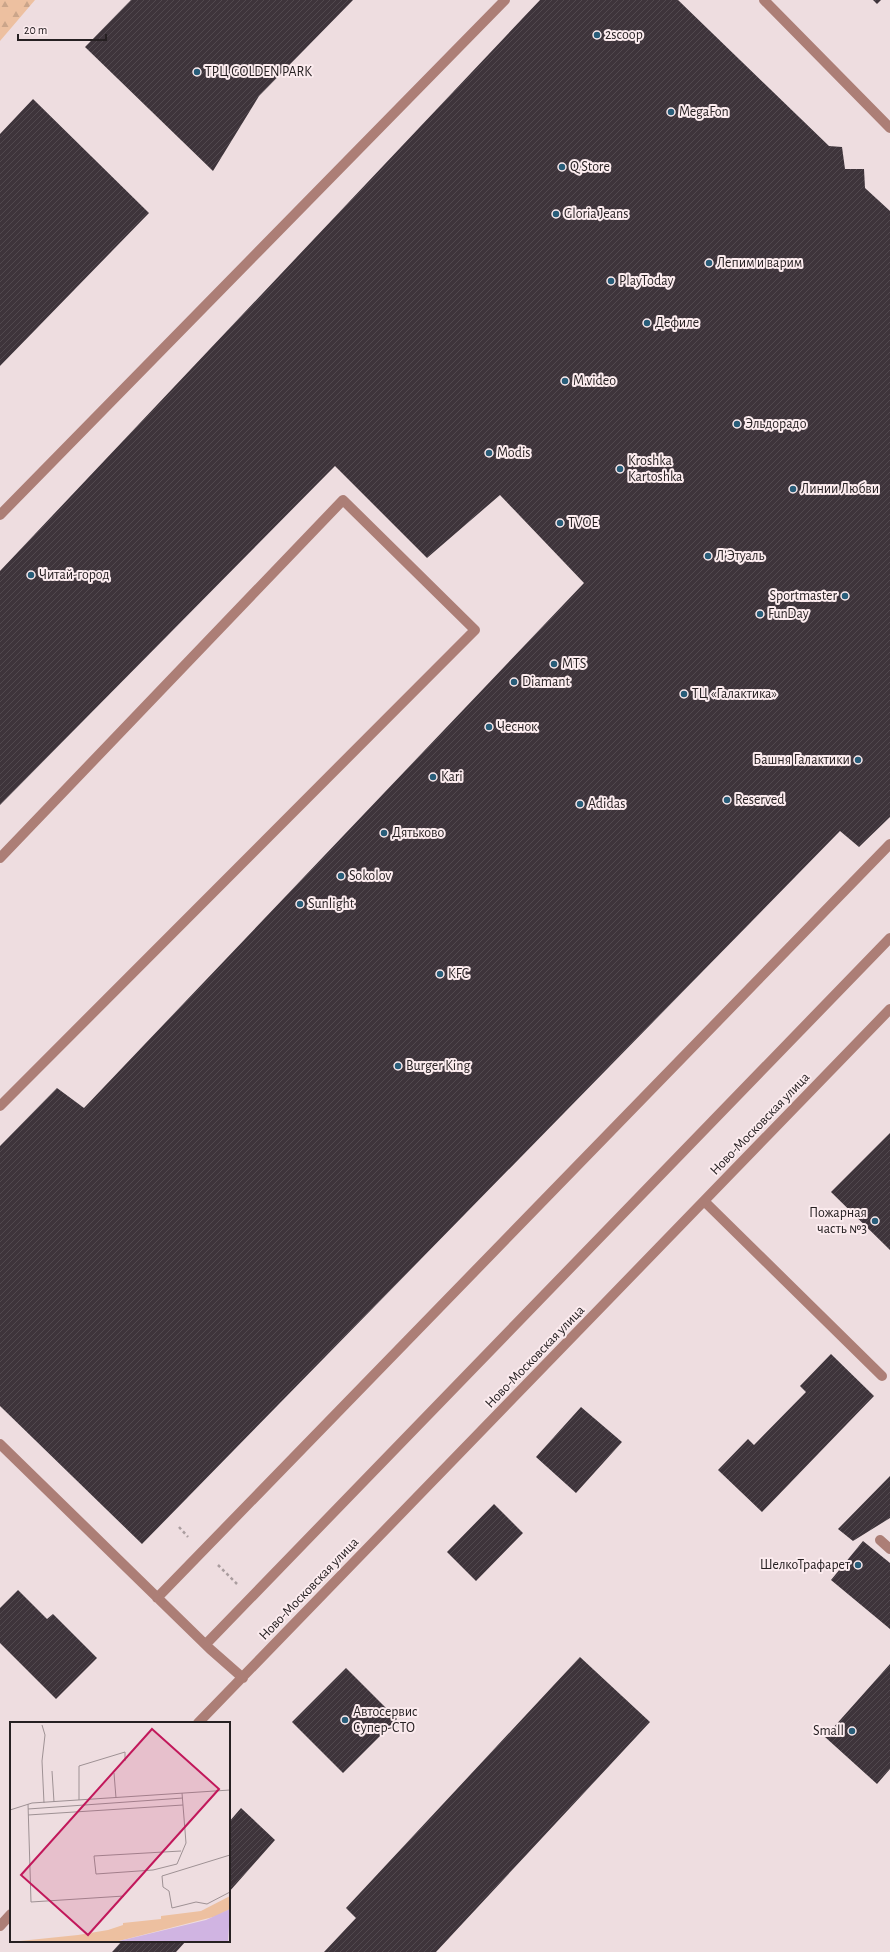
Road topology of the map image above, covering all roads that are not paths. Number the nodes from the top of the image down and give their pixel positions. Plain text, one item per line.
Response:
1 (505, 0) edge
2 (764, 0) edge
3 (890, 128) edge
4 (0, 515) edge
5 (890, 844) edge
6 (0, 858) edge
7 (890, 938) edge
8 (890, 1010) edge
9 (0, 1106) edge
10 (704, 1201) junction
11 (882, 1376) dead end
12 (0, 1444) edge
13 (880, 1540) dead end
14 (890, 1549) edge
15 (158, 1598) junction
16 (206, 1644) junction
17 (243, 1678) junction
18 (199, 1722) edge
19 (10, 1915) edge
20 (0, 1926) edge

1 - 4 street
2 - 3 street
5 - 15 street
6 - 9 street
7 - 16 street
8 - 10 street, Ново-Московская улица
10 - 11 street
10 - 17 street, Ново-Московская улица
12 - 15 street
13 - 14 street
15 - 16 street
16 - 17 street
17 - 18 street, Ново-Московская улица
19 - 20 street

